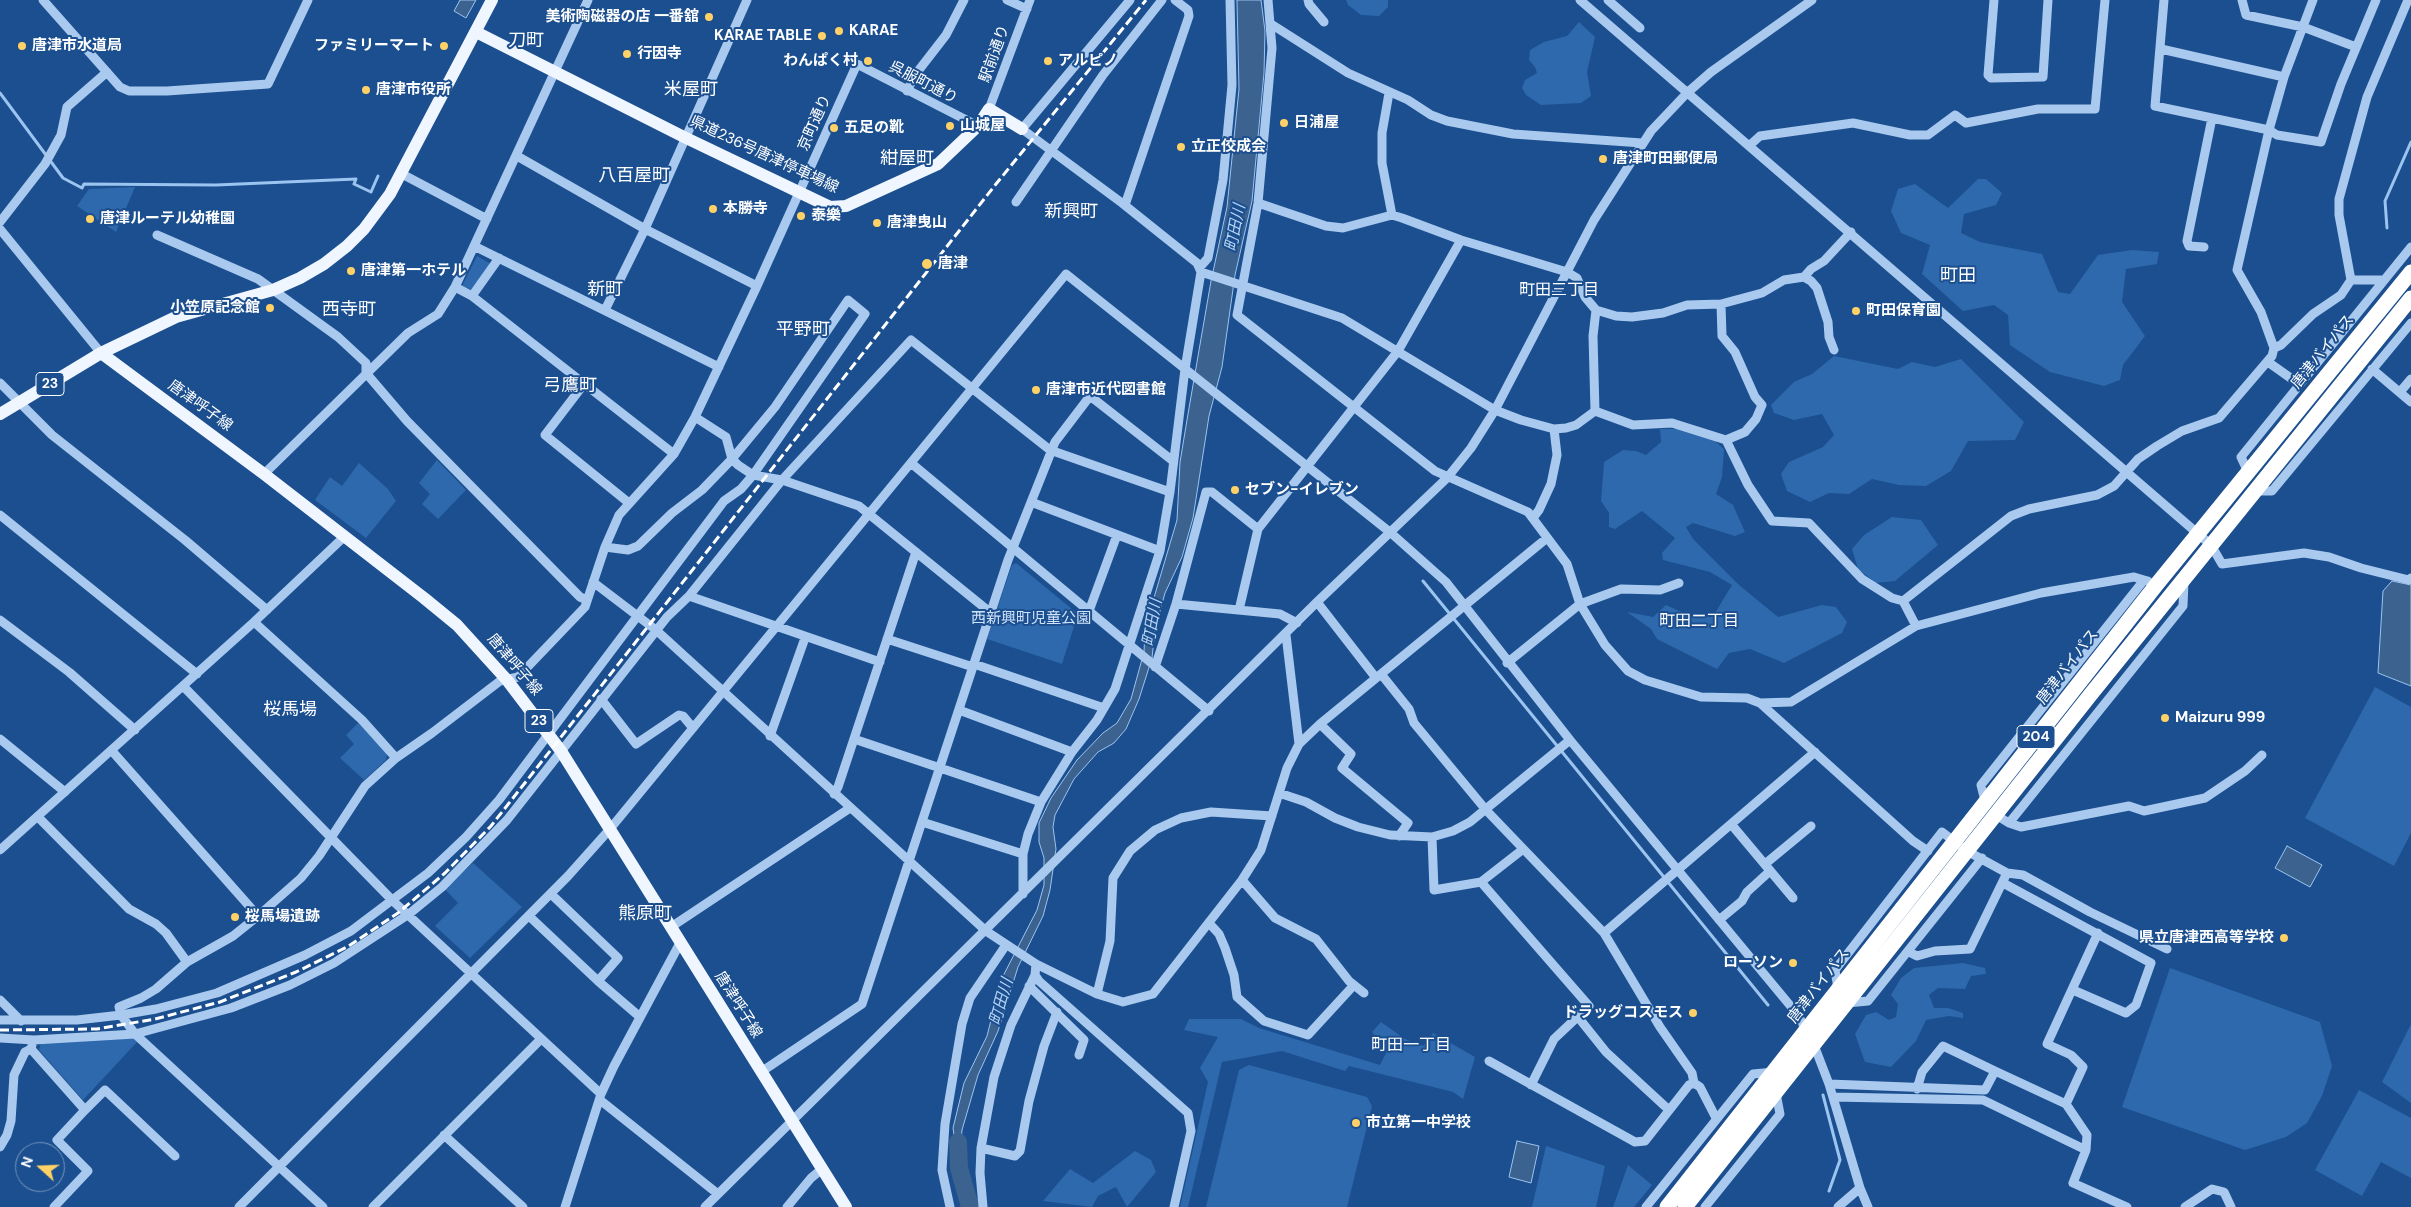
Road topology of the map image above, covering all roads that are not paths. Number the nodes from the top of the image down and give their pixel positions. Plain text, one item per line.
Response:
1 (43, 0) edge
2 (308, 0) edge
3 (492, 0) edge
4 (588, 0) edge
5 (747, 0) edge
6 (964, 0) edge
7 (1007, 0) edge
8 (1130, 0) edge
9 (1162, 0) edge
10 (1175, 0) edge
11 (1230, 0) edge
12 (1268, 0) edge
13 (1308, 0) edge
14 (1580, 0) edge
15 (1608, 0) edge
16 (1812, 0) edge
17 (1994, 0) edge
18 (2048, 0) edge
19 (2105, 0) edge
20 (2164, 0) edge
21 (2242, 0) edge
22 (2313, 0) edge
23 (2376, 0) edge
24 (2408, 0) edge
25 (1028, 4) edge
26 (1324, 22) dead end
27 (1271, 24) junction
28 (2303, 27) junction
29 (1640, 28) dead end
30 (476, 32) junction
31 (2356, 47) junction
32 (2161, 49) junction
33 (856, 64) joint
34 (107, 72) junction
35 (557, 72) junction
36 (2284, 77) junction
37 (907, 91) junction
38 (1388, 93) junction
39 (1687, 93) junction
40 (989, 109) junction
41 (2212, 118) junction
42 (978, 126) junction
43 (1022, 129) junction
44 (2268, 130) junction
45 (684, 137) junction
46 (1642, 143) junction
47 (1750, 145) junction
48 (1051, 149) junction
49 (517, 156) junction
50 (402, 174) junction
51 (799, 192) junction
52 (1016, 202) dead end
53 (1258, 203) junction
54 (1125, 205) junction
55 (1392, 215) junction
56 (487, 219) junction
57 (0, 222) edge
58 (645, 228) junction
59 (0, 229) edge
60 (1851, 232) junction
61 (157, 235) dead end
62 (1462, 240) junction
63 (474, 246) junction
64 (2204, 247) dead end
65 (2411, 247) edge
66 (499, 258) junction
67 (1203, 270) junction
68 (1567, 272) junction
69 (2411, 272) edge
70 (1804, 277) junction
71 (2351, 280) junction
72 (2383, 280) junction
73 (1242, 284) junction
74 (757, 286) junction
75 (455, 287) junction
76 (274, 290) junction
77 (472, 296) junction
78 (2411, 298) edge
79 (1721, 304) junction
80 (605, 310) junction
81 (1596, 310) junction
82 (2411, 323) edge
83 (2274, 348) junction
84 (1834, 350) dead end
85 (1398, 351) junction
86 (101, 353) junction
87 (2268, 362) junction
88 (719, 367) junction
89 (2372, 369) junction
90 (1187, 371) junction
91 (366, 373) junction
92 (2411, 379) edge
93 (2301, 382) junction
94 (2352, 382) junction
95 (0, 383) edge
96 (584, 384) junction
97 (972, 388) junction
98 (2315, 390) junction
99 (2400, 392) junction
100 (2411, 402) edge
101 (19, 403) junction
102 (1354, 408) junction
103 (1495, 410) junction
104 (1595, 411) junction
105 (0, 414) edge
106 (695, 417) junction
107 (1554, 429) junction
108 (1726, 440) junction
109 (1050, 450) junction
110 (674, 454) junction
111 (732, 459) junction
112 (1173, 461) junction
113 (911, 463) junction
114 (1308, 466) junction
115 (2248, 472) junction
116 (2127, 473) junction
117 (264, 474) junction
118 (753, 475) junction
119 (1447, 478) junction
120 (782, 480) junction
121 (1170, 492) junction
122 (1031, 502) junction
123 (629, 503) junction
124 (870, 513) junction
125 (0, 515) edge
126 (1533, 518) junction
127 (1258, 529) junction
128 (1391, 533) junction
129 (2198, 534) junction
130 (1117, 535) junction
131 (345, 536) junction
132 (1547, 538) junction
133 (2211, 545) junction
134 (605, 547) junction
135 (1014, 550) junction
136 (1160, 551) junction
137 (916, 552) junction
138 (2184, 578) junction
139 (2411, 578) edge
140 (593, 582) junction
141 (1679, 582) dead end
142 (2150, 582) junction
143 (689, 596) junction
144 (587, 600) junction
145 (1903, 601) junction
146 (1317, 602) junction
147 (1176, 604) junction
148 (1580, 604) junction
149 (1464, 606) junction
150 (267, 610) junction
151 (1239, 610) junction
152 (1089, 611) junction
153 (991, 613) junction
154 (638, 615) junction
155 (0, 620) edge
156 (254, 622) junction
157 (1297, 623) junction
158 (776, 626) junction
159 (1916, 626) junction
160 (656, 630) junction
161 (1286, 634) junction
162 (805, 638) junction
163 (887, 639) junction
164 (1128, 644) junction
165 (880, 662) junction
166 (1508, 663) junction
167 (973, 666) junction
168 (1155, 668) junction
169 (197, 674) junction
170 (1379, 676) junction
171 (507, 680) junction
172 (183, 686) junction
173 (722, 692) junction
174 (601, 699) junction
175 (1760, 703) junction
176 (1104, 708) junction
177 (959, 710) junction
178 (1209, 711) junction
179 (1320, 724) junction
180 (694, 728) junction
181 (135, 730) junction
182 (549, 734) junction
183 (770, 736) junction
184 (0, 738) edge
185 (854, 740) junction
186 (1570, 740) junction
187 (1299, 744) junction
188 (561, 750) junction
189 (112, 751) junction
190 (1072, 752) junction
191 (1815, 752) junction
192 (2262, 755) dead end
193 (396, 758) junction
194 (940, 767) junction
195 (65, 792) junction
196 (1279, 793) junction
197 (834, 794) junction
198 (1042, 802) junction
199 (850, 808) junction
200 (1486, 810) junction
201 (1996, 815) junction
202 (1272, 816) junction
203 (38, 817) junction
204 (922, 822) junction
205 (2009, 823) junction
206 (1731, 824) junction
207 (1811, 826) dead end
208 (610, 829) junction
209 (1399, 836) junction
210 (1432, 837) junction
211 (333, 838) junction
212 (1954, 842) junction
213 (0, 850) edge
214 (1522, 850) junction
215 (1928, 851) junction
216 (1967, 851) junction
217 (1023, 854) junction
218 (1982, 858) junction
219 (909, 862) junction
220 (1768, 868) junction
221 (1677, 871) junction
222 (2007, 872) junction
223 (1242, 880) junction
224 (1481, 882) junction
225 (2003, 883) junction
226 (1025, 892) junction
227 (550, 894) junction
228 (1793, 898) dead end
229 (393, 901) junction
230 (409, 914) junction
231 (258, 916) junction
232 (529, 916) junction
233 (1719, 920) junction
234 (1210, 923) junction
235 (671, 927) junction
236 (986, 931) junction
237 (1604, 933) junction
238 (2098, 934) junction
239 (680, 943) junction
240 (1006, 945) junction
241 (2167, 950) dead end
242 (1909, 952) junction
243 (186, 962) junction
244 (1036, 964) junction
245 (472, 973) junction
246 (1035, 976) junction
247 (598, 981) junction
248 (1030, 986) junction
249 (1354, 986) junction
250 (1838, 990) junction
251 (2073, 990) junction
252 (1364, 993) dead end
253 (1097, 994) junction
254 (0, 1000) edge
255 (1847, 1003) junction
256 (1056, 1012) junction
257 (121, 1016) junction
258 (640, 1017) junction
259 (1578, 1017) junction
260 (0, 1020) edge
261 (21, 1021) junction
262 (1807, 1030) junction
263 (135, 1034) junction
264 (0, 1038) edge
265 (541, 1039) junction
266 (33, 1044) junction
267 (1814, 1045) junction
268 (1079, 1055) dead end
269 (1489, 1062) dead end
270 (761, 1072) junction
271 (1774, 1072) junction
272 (1995, 1072) junction
273 (1694, 1083) junction
274 (1532, 1084) junction
275 (1829, 1084) junction
276 (1917, 1089) junction
277 (1776, 1093) junction
278 (600, 1097) junction
279 (1833, 1097) junction
280 (2066, 1104) junction
281 (85, 1110) junction
282 (1669, 1110) junction
283 (1716, 1118) junction
284 (792, 1121) junction
285 (1706, 1131) junction
286 (444, 1135) junction
287 (1718, 1142) junction
288 (0, 1147) edge
289 (981, 1148) junction
290 (2086, 1150) junction
291 (175, 1156) dead end
292 (279, 1167) junction
293 (822, 1169) junction
294 (1860, 1188) junction
295 (718, 1194) junction
296 (54, 1207) edge
297 (239, 1207) edge
298 (323, 1207) edge
299 (373, 1207) edge
300 (522, 1207) edge
301 (565, 1207) edge
302 (705, 1207) edge
303 (787, 1207) edge
304 (846, 1207) edge
305 (950, 1207) edge
306 (983, 1207) edge
307 (1174, 1207) edge
308 (1646, 1207) edge
309 (1667, 1207) edge
310 (1685, 1207) edge
311 (1705, 1207) edge
312 (1838, 1207) edge
313 (1868, 1207) edge
314 (2127, 1207) edge
315 (2185, 1207) edge
316 (2232, 1207) edge

1 - 34 street
2 - 34 street
3 - 30 main road
4 - 35 street
5 - 45 street
6 - 37 street
7 - 25 street
8 - 43 street
9 - 48 street
10 - 54 street
11 - 67 street
12 - 27 street
13 - 26 street
14 - 39 street
15 - 29 street
16 - 39 street
17 - 18 street
19 - 47 street
20 - 32 street
21 - 28 street
22 - 28 street
23 - 31 street
24 - 71 street
25 - 40 street, 駅前通り
27 - 38 street
27 - 53 street
28 - 31 street
28 - 36 street
30 - 35 main road, 県道236号唐津停車場線
30 - 50 main road
31 - 44 street
32 - 36 street
32 - 41 street
33 - 37 street, 呉服町通り
33 - 51 street, 京町通り
34 - 57 street
35 - 45 main road, 県道236号唐津停車場線
35 - 49 street
36 - 44 street
37 - 42 street, 呉服町通り
38 - 46 street
38 - 55 street
39 - 46 street
39 - 47 street
40 - 42 main road, 県道236号唐津停車場線
40 - 43 main road
41 - 44 street
41 - 64 street
42 - 51 main road, 県道236号唐津停車場線
43 - 48 street
44 - 83 street
45 - 51 main road, 県道236号唐津停車場線
45 - 58 street
46 - 68 street
47 - 60 street
48 - 52 street
48 - 54 street
49 - 56 street
49 - 58 street
50 - 56 street
50 - 76 main road
51 - 74 street, 京町通り
53 - 55 street
53 - 73 street
54 - 67 street
55 - 62 street
56 - 63 street
58 - 74 street
58 - 80 street
59 - 86 street
60 - 70 street
60 - 116 street
61 - 76 street
62 - 68 street
62 - 85 street
63 - 66 street
63 - 75 street
65 - 72 street
66 - 77 street
66 - 80 street
67 - 73 street
67 - 90 street
68 - 81 street
68 - 103 street
69 - 98 highway, 唐津バイパス / 204
70 - 79 street
70 - 84 street
71 - 72 street
71 - 83 street
72 - 93 street
73 - 85 street
73 - 102 street
74 - 88 street, 京町通り
75 - 77 street
75 - 91 street
76 - 86 main road
76 - 91 street
77 - 96 street
78 - 94 highway, 204
79 - 81 street
79 - 108 street
80 - 88 street
81 - 104 street
82 - 89 street
83 - 87 street
85 - 102 street
85 - 103 street
86 - 101 main road, 23
86 - 117 main road, 唐津呼子線 / 23
87 - 93 street
87 - 116 street
88 - 106 street, 京町通り
89 - 94 street
89 - 99 street
90 - 97 street
90 - 112 street
90 - 114 street
91 - 117 street
91 - 144 street
92 - 99 street
93 - 98 street
93 - 115 street
94 - 133 highway, 204
95 - 101 street
96 - 110 street
96 - 123 street
97 - 109 street
97 - 113 street
97 - 120 street
98 - 115 highway, 唐津バイパス / 204
99 - 100 street
101 - 105 main road, 23
101 - 150 street
102 - 114 street
102 - 119 street
103 - 107 street
103 - 119 street
104 - 107 street
104 - 108 street
106 - 110 street, 京町通り
106 - 111 street
107 - 126 street
108 - 145 street
109 - 112 street
109 - 121 street
109 - 122 street
110 - 123 street, 京町通り
111 - 118 street
111 - 118 street
111 - 134 street
112 - 121 street
113 - 124 street
113 - 135 street
114 - 127 street
114 - 128 street
115 - 129 highway, 唐津バイパス / 204
116 - 129 street
116 - 145 street
117 - 131 main road, 唐津呼子線 / 23
118 - 120 street
118 - 154 street
119 - 126 street
119 - 128 street
120 - 124 street
120 - 143 street
121 - 136 street
122 - 130 street
122 - 135 street
123 - 134 street, 京町通り
124 - 137 street
124 - 158 street
125 - 169 street
126 - 132 street
127 - 147 street
127 - 151 street
128 - 146 street
128 - 149 street
129 - 133 street
129 - 142 highway, 唐津バイパス / 204
130 - 136 street
130 - 152 street
131 - 150 street
131 - 171 main road, 唐津呼子線 / 23
132 - 148 street
132 - 149 street
133 - 138 highway, 204
133 - 139 street
134 - 140 street, 京町通り
135 - 152 street
135 - 153 street
136 - 164 street
137 - 153 street
137 - 163 street
138 - 201 highway, 204
138 - 205 street
140 - 144 street, 京町通り
140 - 154 street
141 - 148 street
142 - 159 street
142 - 212 highway, 唐津バイパス / 204
143 - 158 street
143 - 160 street
144 - 171 street, 京町通り
145 - 159 street
146 - 157 street
146 - 170 street
147 - 151 street
147 - 168 street
148 - 166 street
148 - 175 street
149 - 166 street
149 - 170 street
150 - 156 street
151 - 157 street
152 - 164 street
153 - 167 street
154 - 160 street
154 - 182 street
155 - 181 street
156 - 169 street
156 - 193 street
157 - 161 street
158 - 162 street
158 - 173 street
159 - 175 street
160 - 173 street
160 - 174 street
161 - 178 street
161 - 187 street
162 - 165 street
162 - 183 street
163 - 165 street
163 - 167 street
164 - 168 street
164 - 176 street
165 - 185 street
166 - 186 street
167 - 176 street
167 - 177 street
168 - 178 street
169 - 172 street
170 - 179 street
170 - 200 street
171 - 182 main road, 唐津呼子線 / 23
171 - 193 street, 京町通り
172 - 181 street
172 - 211 street
173 - 180 street
173 - 183 street
174 - 180 street
174 - 188 street
175 - 191 street
176 - 190 street
177 - 190 street
177 - 194 street
178 - 226 street
179 - 187 street
179 - 209 street
180 - 208 street
181 - 189 street
182 - 188 main road, 唐津呼子線 / 23
182 - 229 street
183 - 197 street
184 - 195 street
185 - 194 street
185 - 197 street
186 - 200 street
186 - 221 street
187 - 196 street
188 - 208 main road, 唐津呼子線 / 23
188 - 230 street
189 - 195 street
189 - 231 street
190 - 198 street
191 - 206 street
191 - 215 street
192 - 205 street
193 - 211 street, 京町通り
194 - 198 street
194 - 204 street
195 - 203 street
196 - 202 street
196 - 209 street
197 - 199 street
198 - 217 street
199 - 219 street
199 - 235 street
200 - 210 street
200 - 214 street
201 - 205 street
201 - 216 highway, 204
202 - 223 street
202 - 253 street
203 - 213 street
203 - 243 street
204 - 217 street
204 - 219 street
206 - 220 street
206 - 221 street
207 - 220 street
208 - 227 street
208 - 235 main road, 唐津呼子線 / 23
209 - 210 street
210 - 224 street
211 - 229 street
211 - 231 street, 京町通り
212 - 215 street
212 - 216 street
212 - 250 highway, 唐津バイパス / 204
214 - 224 street
214 - 237 street
215 - 250 street
216 - 218 street
216 - 255 highway, 204
217 - 226 street
218 - 222 street
218 - 242 street
219 - 236 street
219 - 270 street
220 - 228 street
220 - 233 street
221 - 233 street
221 - 237 street
222 - 225 street
222 - 241 street
223 - 234 street
223 - 249 street
224 - 259 street
225 - 238 street
225 - 242 street
226 - 236 street
227 - 232 street
227 - 247 street
229 - 230 street
229 - 257 street
230 - 245 street
230 - 263 street
231 - 243 street, 京町通り
232 - 245 street
232 - 247 street
233 - 262 street
234 - 249 street
234 - 253 street
235 - 239 main road, 唐津呼子線 / 23
236 - 240 street
236 - 284 street
237 - 273 street
238 - 251 street
238 - 251 street
239 - 258 street
239 - 270 main road, 唐津呼子線 / 23
240 - 244 street
240 - 305 street
242 - 255 street
243 - 257 street, 京町通り
244 - 246 street
244 - 253 street
245 - 265 street
245 - 292 street
246 - 248 street
246 - 307 street
247 - 258 street
248 - 256 street
248 - 289 street
249 - 252 street
250 - 262 highway, 唐津バイパス / 204
251 - 280 street
254 - 261 street
255 - 267 highway, 204
256 - 268 street
256 - 289 street
257 - 261 street
257 - 263 street
258 - 278 street
259 - 274 street
259 - 282 street
260 - 261 street
262 - 267 street
262 - 271 highway, 唐津バイパス / 204
263 - 266 street
263 - 292 street
264 - 266 street
265 - 278 street
265 - 286 street
266 - 281 street
266 - 288 street
267 - 275 street
267 - 277 highway, 204
269 - 274 street
270 - 284 main road, 唐津呼子線 / 23
271 - 283 street
271 - 287 highway, 唐津バイパス / 204
272 - 276 street
272 - 276 street
272 - 280 street
273 - 282 street
273 - 283 street
274 - 282 street
275 - 276 street
275 - 279 street
277 - 310 highway, 204
277 - 311 street
278 - 295 street
278 - 301 street
279 - 290 street
279 - 294 street
280 - 290 street
281 - 291 street
281 - 296 street
283 - 285 street
284 - 293 main road, 唐津呼子線 / 23
284 - 295 street
285 - 287 street
285 - 308 street
286 - 299 street
286 - 300 street
287 - 309 highway, 唐津バイパス / 204
289 - 306 street
290 - 314 street
292 - 297 street
292 - 298 street
293 - 303 street
293 - 304 main road, 唐津呼子線 / 23
294 - 312 street
294 - 313 street
295 - 302 street
315 - 316 street

